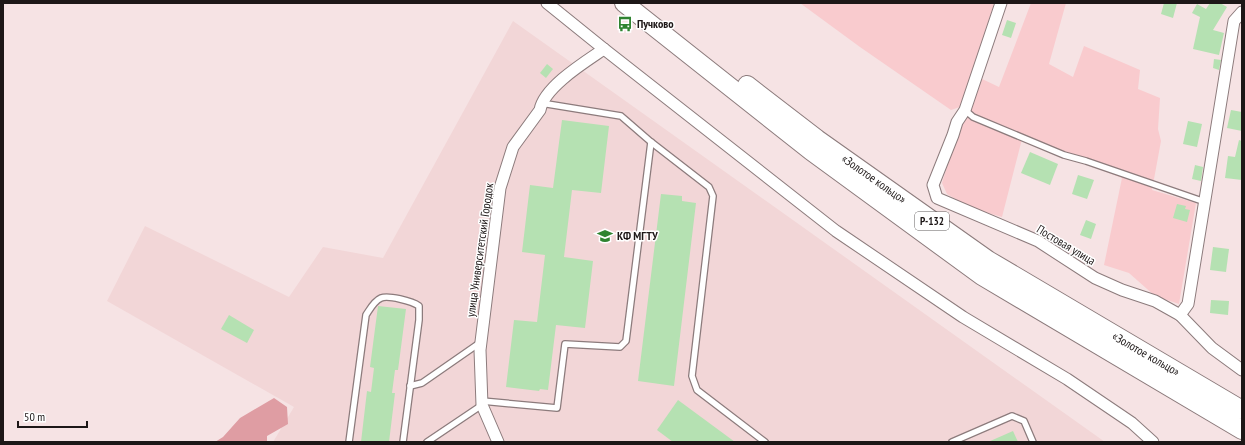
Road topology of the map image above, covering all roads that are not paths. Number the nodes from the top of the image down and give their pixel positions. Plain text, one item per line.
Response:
1 (547, 3) edge
2 (624, 3) edge
3 (643, 3) edge
4 (1001, 3) edge
5 (1242, 12) edge
6 (646, 28) dead end
7 (663, 33) junction
8 (604, 49) junction
9 (541, 103) junction
10 (965, 110) junction
11 (651, 142) junction
12 (1205, 202) junction
13 (1180, 315) junction
14 (481, 342) junction
15 (1242, 370) edge
16 (410, 386) junction
17 (481, 403) junction
18 (1242, 410) edge
19 (1242, 430) edge
20 (1149, 441) edge
21 (349, 442) edge
22 (403, 442) edge
23 (427, 442) edge
24 (498, 442) edge
25 (765, 442) edge
26 (952, 442) edge
27 (1033, 442) edge

1 - 8 street
2 - 7 highway, Р-132
3 - 18 highway, «Золотое кольцо» / Р-132
4 - 10 street, Постовая улица
5 - 12 street
6 - 7 lane
7 - 19 highway, «Золотое кольцо» / Р-132
8 - 9 street, улица Университетский Городок
8 - 20 street
9 - 11 lane
9 - 14 street, улица Университетский Городок
10 - 12 lane
10 - 13 street, Постовая улица
11 - 17 lane
11 - 25 lane
12 - 13 street
13 - 15 street, Постовая улица
14 - 16 lane
14 - 17 street, улица Университетский Городок
16 - 21 lane
16 - 22 lane
17 - 23 lane
17 - 24 street, улица Университетский Городок
26 - 27 lane

